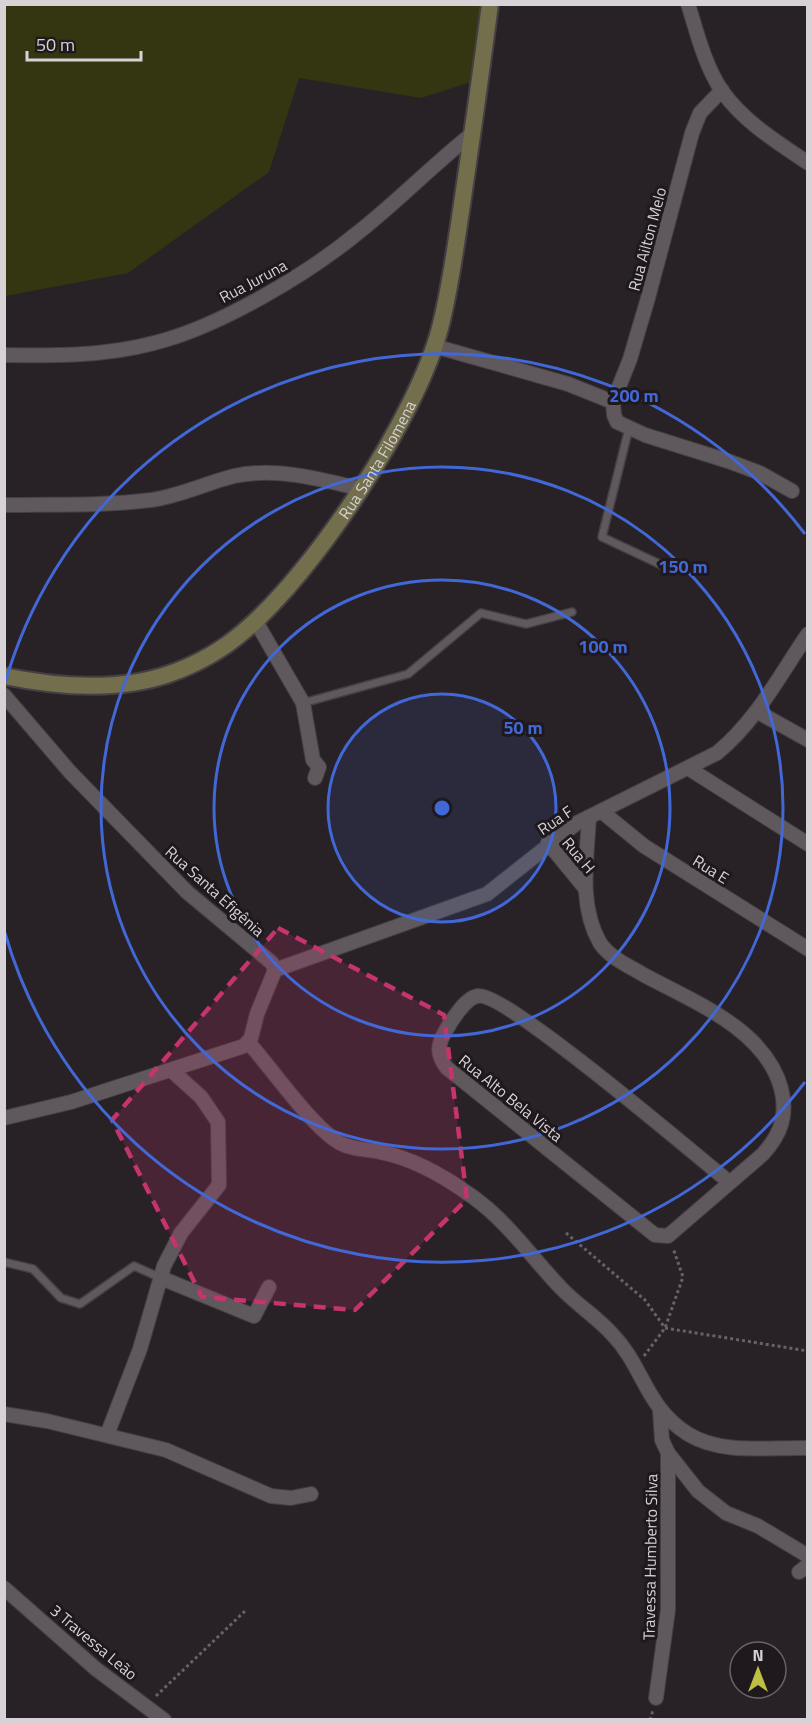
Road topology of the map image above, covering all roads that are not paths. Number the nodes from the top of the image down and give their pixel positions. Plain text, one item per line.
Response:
1 (490, 4) edge
2 (687, 4) edge
3 (722, 90) junction
4 (473, 133) junction
5 (807, 163) edge
6 (434, 346) junction
7 (4, 355) edge
8 (613, 402) junction
9 (629, 428) junction
10 (361, 489) junction
11 (792, 490) dead end
12 (4, 505) edge
13 (670, 569) dead end
14 (572, 612) dead end
15 (255, 620) junction
16 (807, 634) edge
17 (4, 676) edge
18 (4, 695) edge
19 (303, 704) junction
20 (758, 712) junction
21 (807, 740) edge
22 (688, 768) junction
23 (315, 778) dead end
24 (595, 814) junction
25 (548, 843) junction
26 (807, 844) edge
27 (585, 888) junction
28 (807, 949) edge
29 (274, 970) junction
30 (249, 1042) junction
31 (171, 1070) junction
32 (4, 1118) edge
33 (729, 1182) junction
34 (4, 1262) edge
35 (161, 1278) junction
36 (269, 1287) dead end
37 (660, 1411) junction
38 (4, 1414) edge
39 (107, 1435) junction
40 (807, 1448) edge
41 (668, 1453) junction
42 (311, 1494) dead end
43 (807, 1556) edge
44 (4, 1587) edge
45 (656, 1698) dead end
46 (164, 1719) edge

1 - 4 main road, Rua Santa Filomena
2 - 3 street
3 - 5 street
3 - 8 street, Rua Ailton Melo
4 - 6 main road, Rua Santa Filomena
4 - 7 street, Rua Juruna
6 - 8 street
6 - 10 main road, Rua Santa Filomena
8 - 9 street
9 - 11 street
9 - 13 lane
10 - 12 street
10 - 15 main road, Rua Santa Filomena
14 - 19 lane
15 - 17 main road, Rua Santa Filomena
15 - 19 street
16 - 20 street, Rua F
18 - 29 street, Rua Santa Efigênia
19 - 23 street
20 - 21 street
20 - 22 street, Rua F
22 - 24 street, Rua F
22 - 26 street
24 - 25 street, Rua F
24 - 27 street
24 - 28 street, Rua E
25 - 27 street, Rua H
25 - 29 street, Rua F
27 - 33 street
29 - 30 street
30 - 31 street
30 - 37 street
31 - 32 street
31 - 35 street
33 - 33 street, Rua Alto Bela Vista
34 - 35 lane
35 - 36 street
35 - 39 street
37 - 40 street
37 - 41 street
38 - 39 street
39 - 42 street
41 - 43 street
41 - 45 street, Travessa Humberto Silva
44 - 46 street, 3 Travessa Leão

